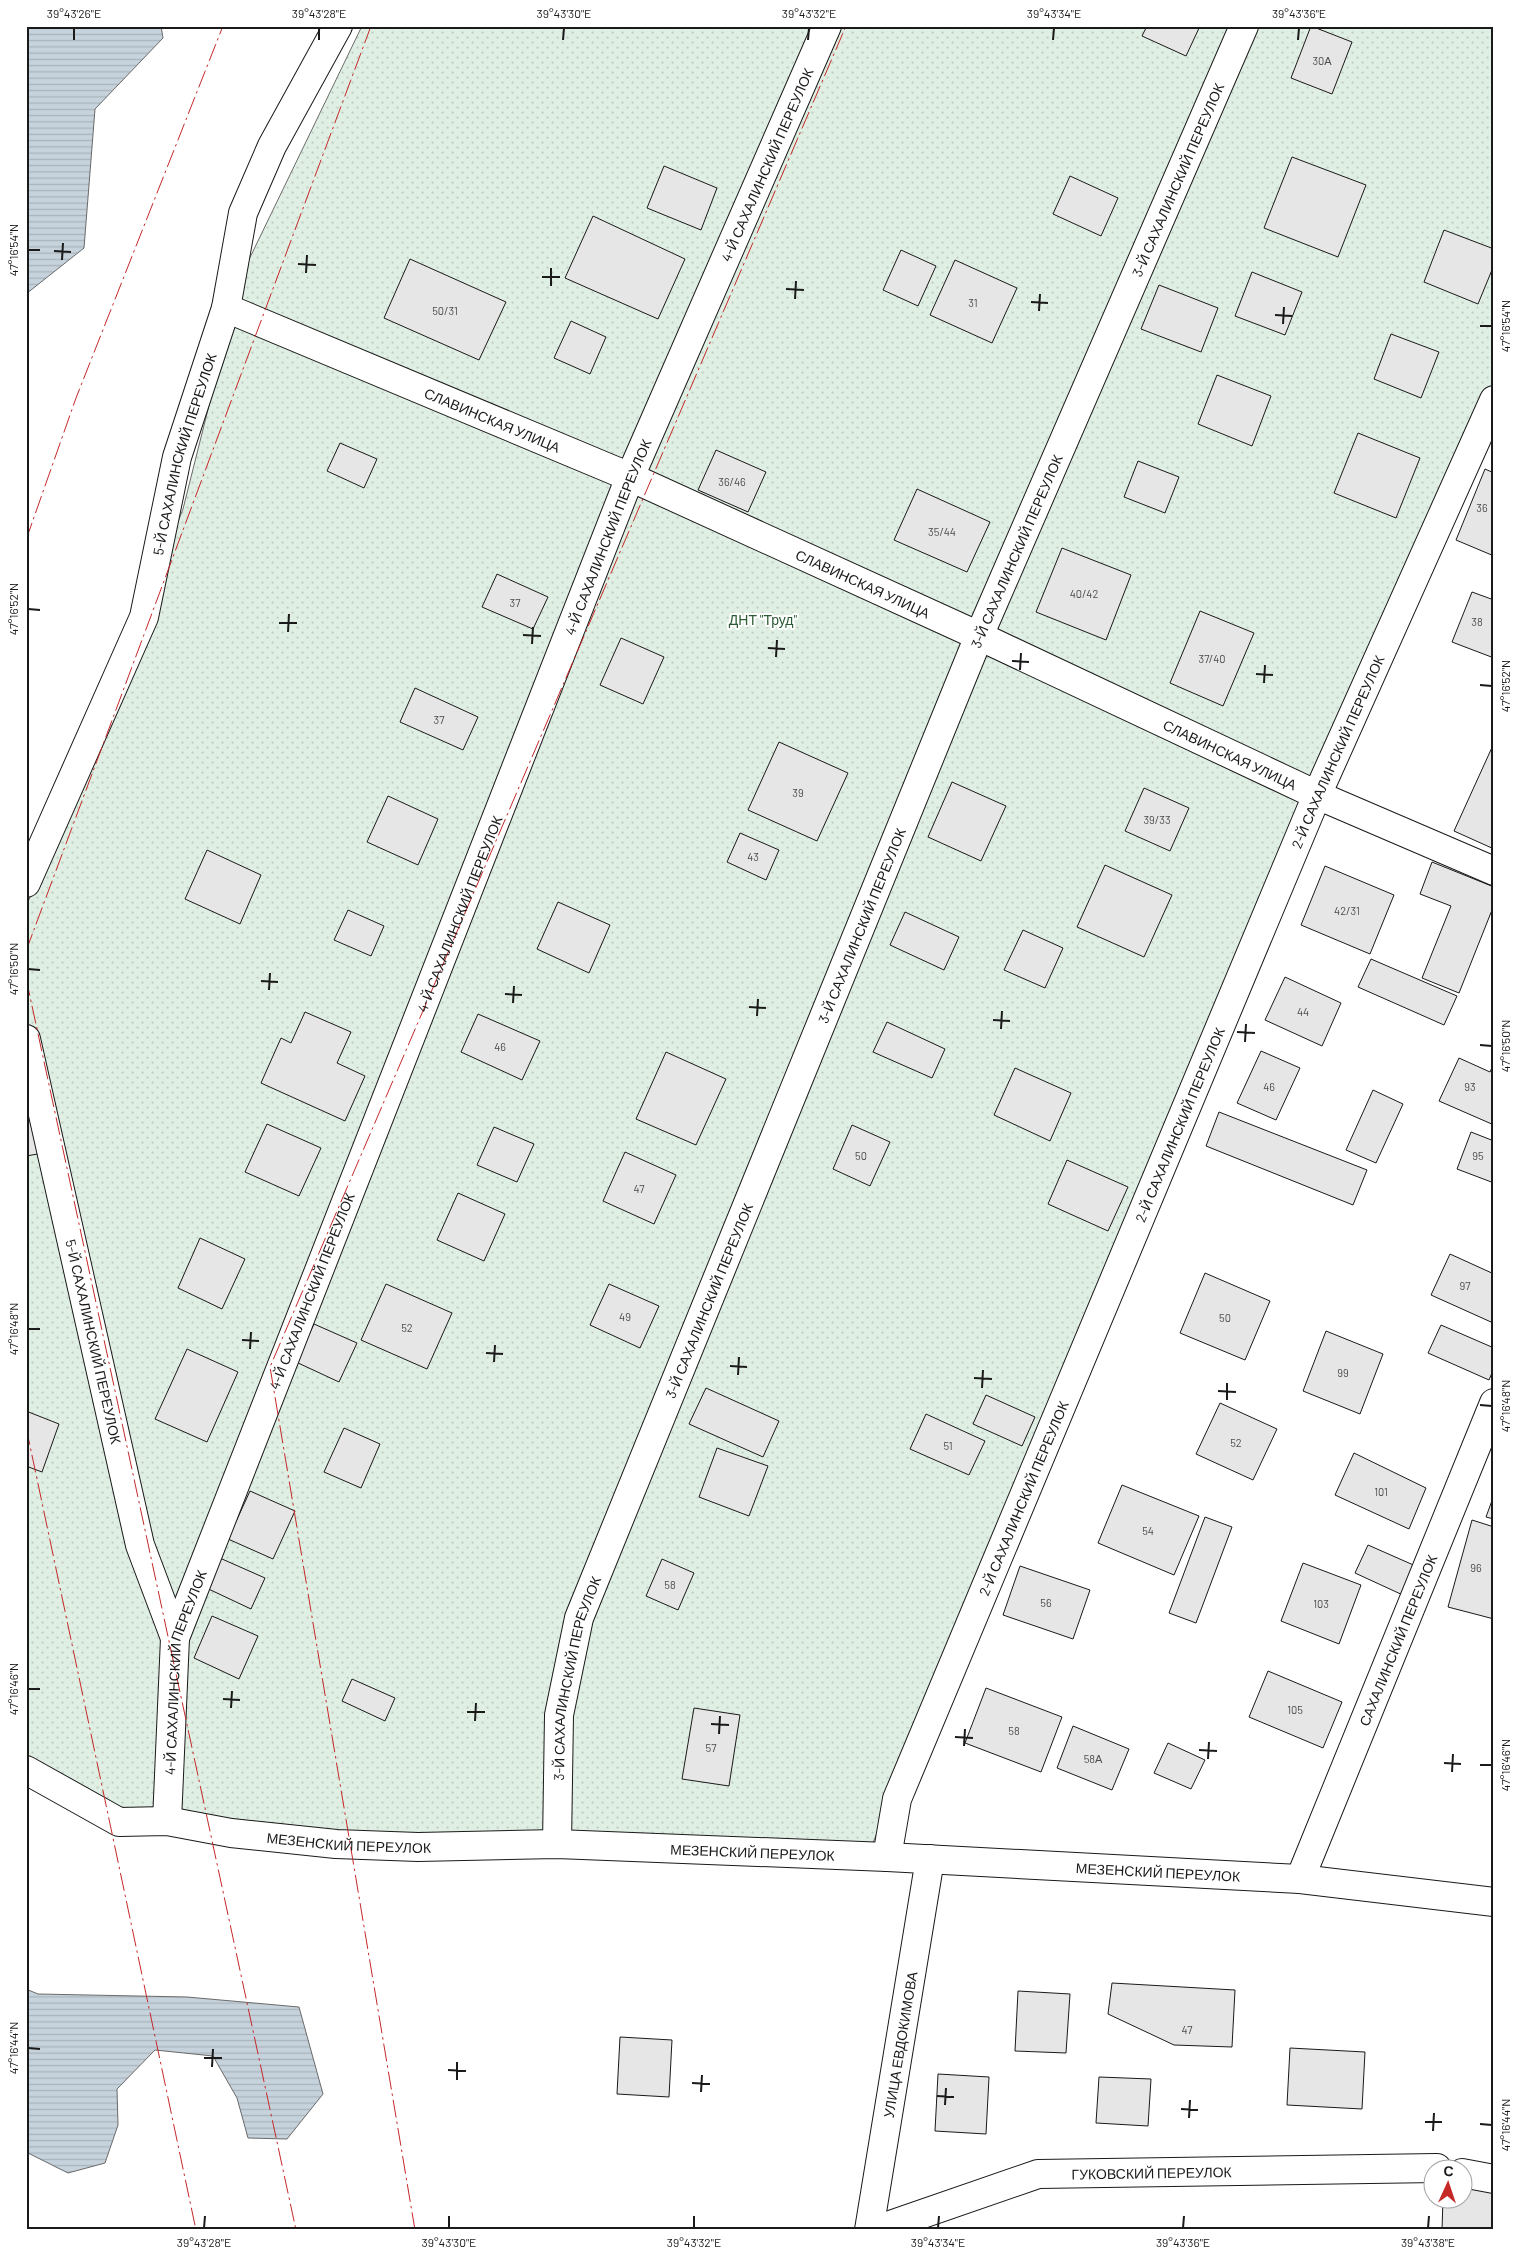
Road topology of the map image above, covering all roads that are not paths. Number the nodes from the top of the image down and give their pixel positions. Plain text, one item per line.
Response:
1 (338, 26) edge
2 (827, 26) edge
3 (1244, 26) edge
4 (226, 308) junction
5 (1494, 400) edge
6 (630, 476) junction
7 (979, 636) junction
8 (1317, 796) junction
9 (1494, 870) edge
10 (26, 883) edge
11 (26, 1039) edge
12 (1494, 1403) edge
13 (175, 1638) junction
14 (26, 1770) edge
15 (167, 1821) junction
16 (558, 1844) junction
17 (887, 1857) junction
18 (930, 1859) junction
19 (1300, 1878) junction
20 (1494, 1902) edge
21 (1422, 2168) edge
22 (1472, 2175) edge
23 (1494, 2179) edge
24 (869, 2230) edge
25 (876, 2230) edge

1 - 4 street, 5-Й САХАЛИНСКИЙ ПЕРЕУЛОК
2 - 6 street, 4-Й САХАЛИНСКИЙ ПЕРЕУЛОК
3 - 7 street, 3-Й САХАЛИНСКИЙ ПЕРЕУЛОК
4 - 6 street, СЛАВИНСКАЯ УЛИЦА
4 - 10 street, 5-Й САХАЛИНСКИЙ ПЕРЕУЛОК
5 - 8 street, 2-Й САХАЛИНСКИЙ ПЕРЕУЛОК
6 - 7 street, СЛАВИНСКАЯ УЛИЦА
6 - 13 street, 4-Й САХАЛИНСКИЙ ПЕРЕУЛОК
7 - 8 street, СЛАВИНСКАЯ УЛИЦА
7 - 16 street, 3-Й САХАЛИНСКИЙ ПЕРЕУЛОК
8 - 9 street, СЛАВИНСКАЯ УЛИЦА
8 - 17 street, 2-Й САХАЛИНСКИЙ ПЕРЕУЛОК
11 - 13 street, 5-Й САХАЛИНСКИЙ ПЕРЕУЛОК
12 - 19 street, САХАЛИНСКИЙ ПЕРЕУЛОК
13 - 15 street, 4-Й САХАЛИНСКИЙ ПЕРЕУЛОК
14 - 15 street, МЕЗЕНСКИЙ ПЕРЕУЛОК
15 - 16 street, МЕЗЕНСКИЙ ПЕРЕУЛОК
16 - 17 street, МЕЗЕНСКИЙ ПЕРЕУЛОК
17 - 18 street, МЕЗЕНСКИЙ ПЕРЕУЛОК
18 - 19 street, МЕЗЕНСКИЙ ПЕРЕУЛОК
18 - 24 street, УЛИЦА ЕВДОКИМОВА
19 - 20 street, МЕЗЕНСКИЙ ПЕРЕУЛОК
21 - 25 street, ГУКОВСКИЙ ПЕРЕУЛОК
22 - 23 street

